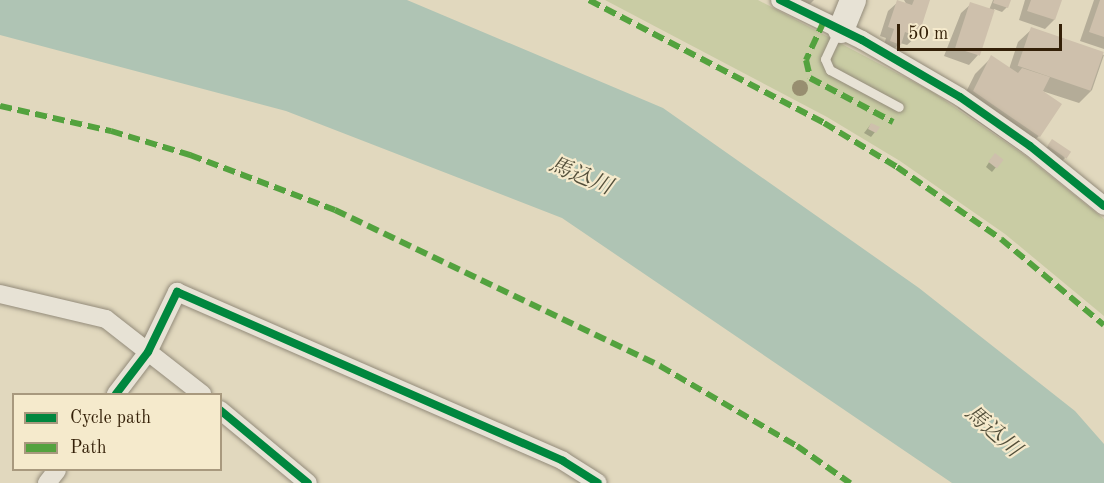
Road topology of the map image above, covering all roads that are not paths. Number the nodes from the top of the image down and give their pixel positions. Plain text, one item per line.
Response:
1 (780, 0) edge
2 (853, 0) edge
3 (840, 29) junction
4 (899, 107) dead end
5 (1104, 206) edge
6 (0, 294) edge
7 (148, 352) junction
8 (117, 393) edge
9 (201, 393) edge
10 (222, 412) edge
11 (56, 471) edge
12 (47, 483) edge
13 (308, 483) edge
14 (598, 483) edge

1 - 3 street
2 - 3 street
3 - 4 lane
3 - 5 street
6 - 7 street
7 - 8 street
7 - 9 street
7 - 14 street
10 - 13 street
11 - 12 street

